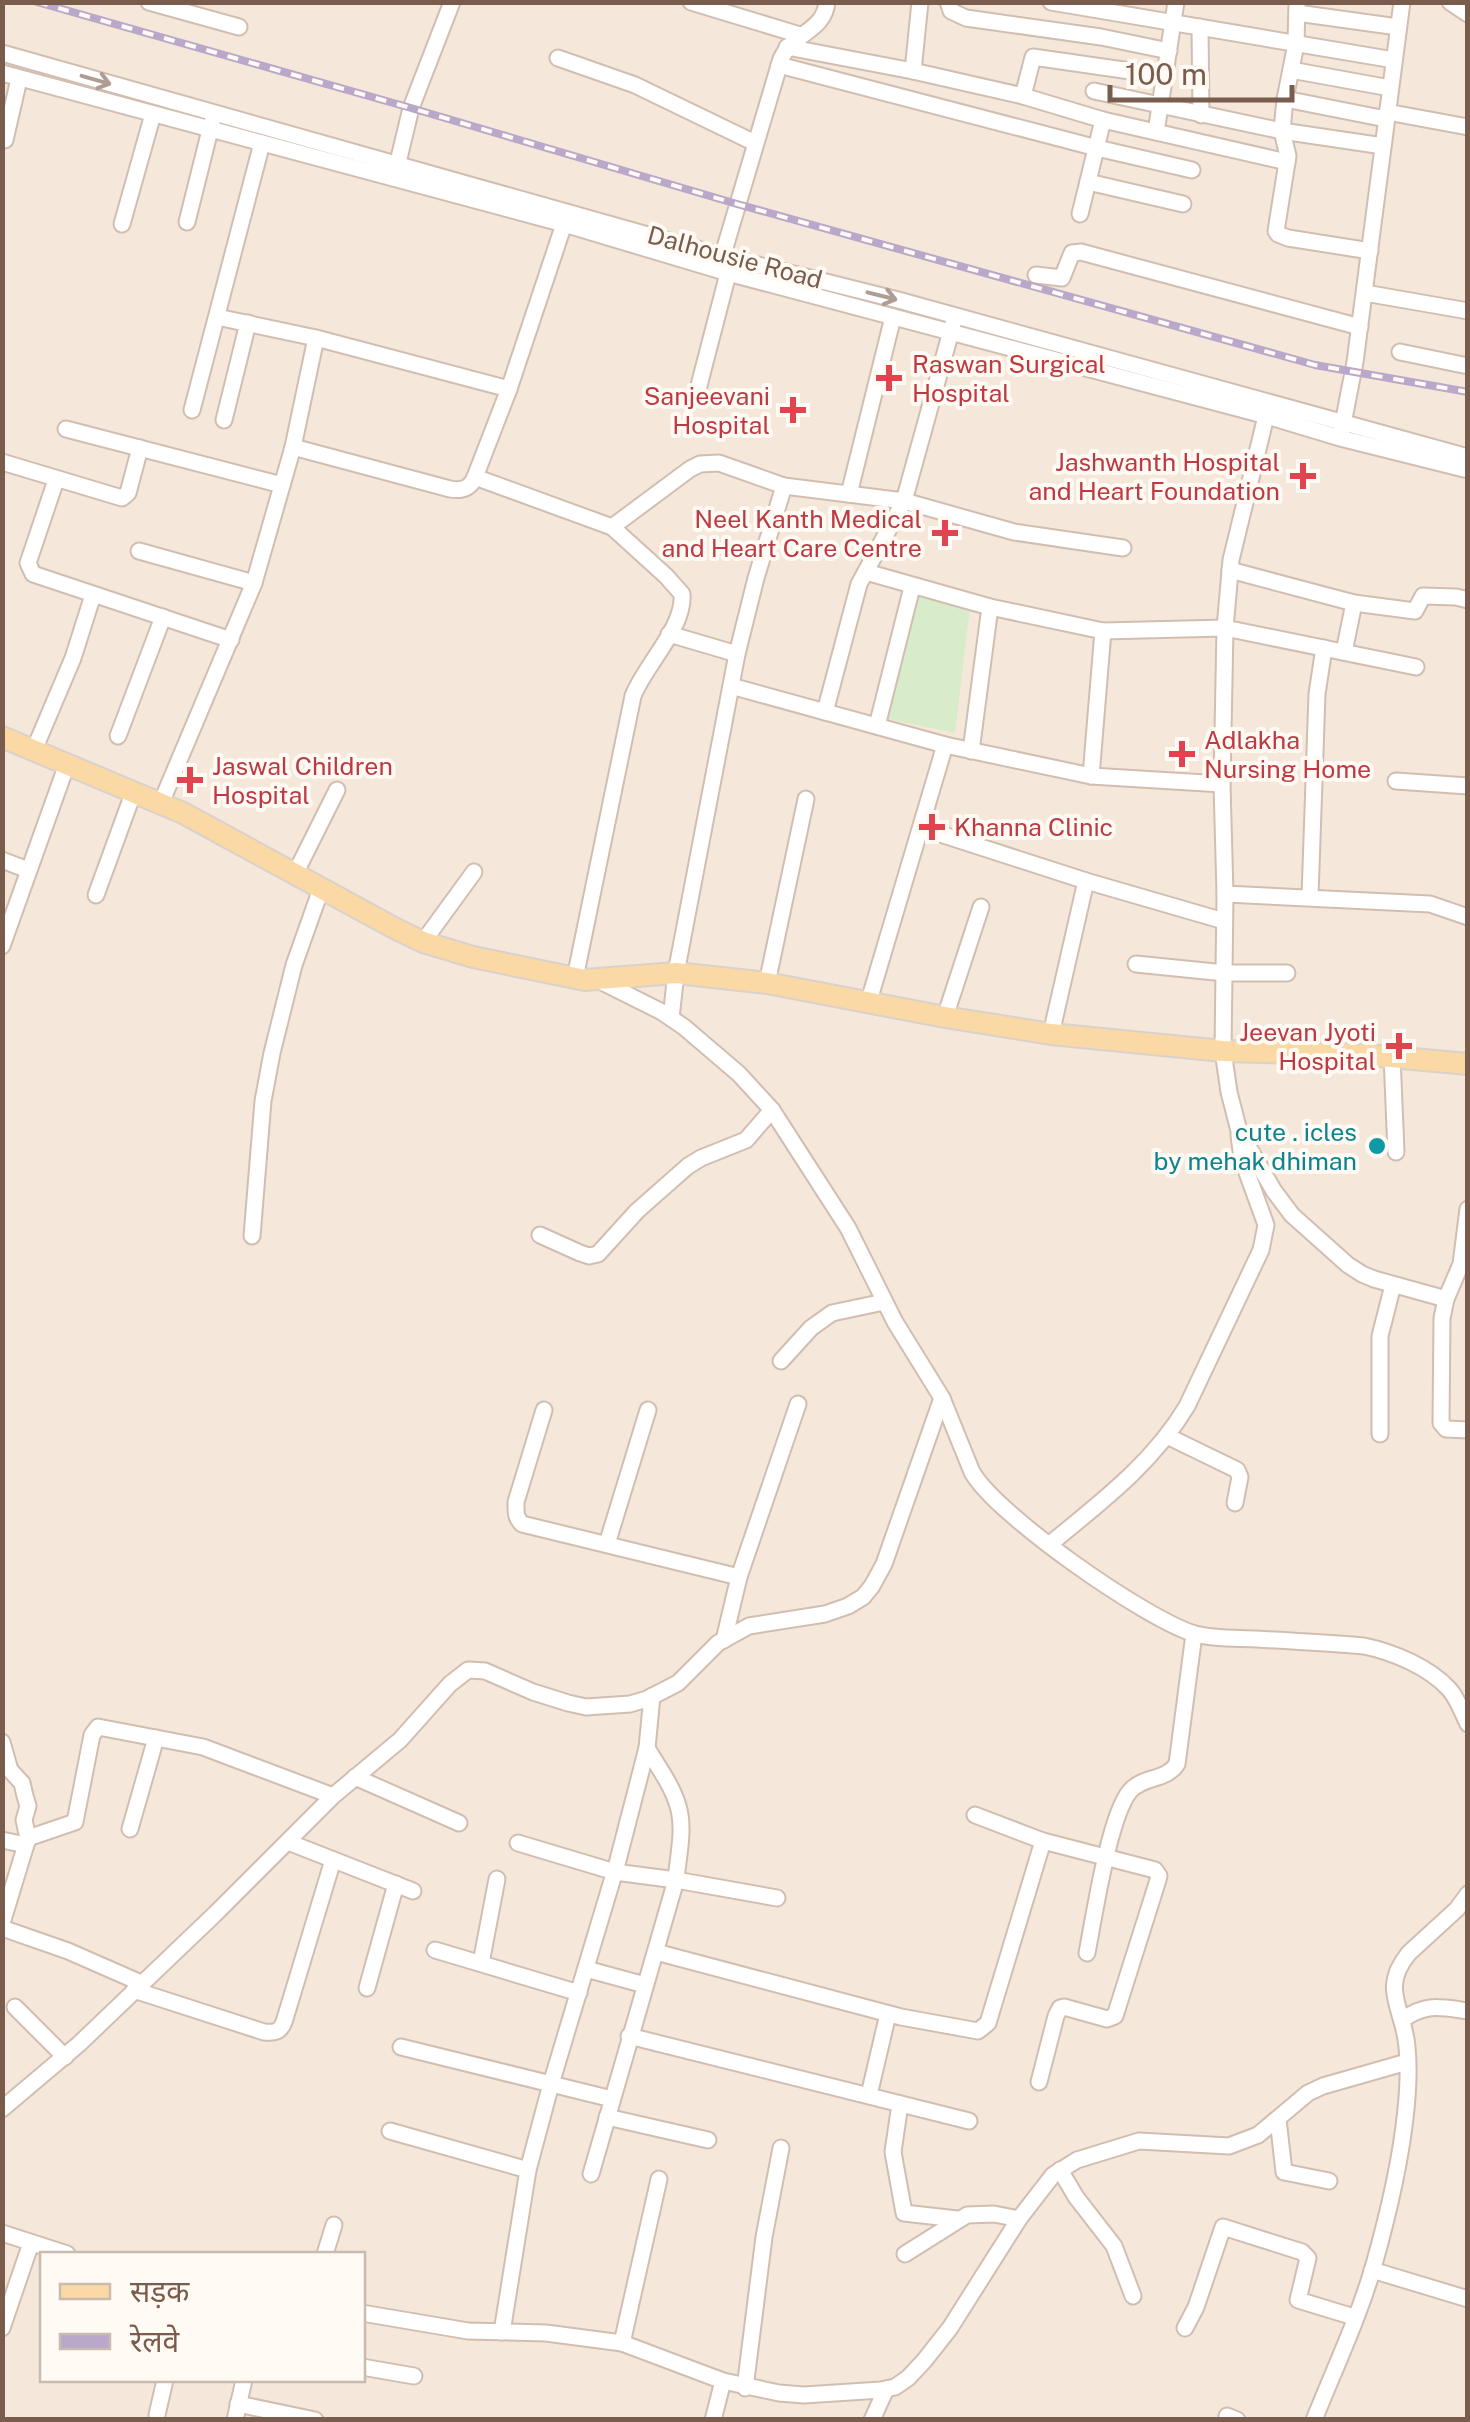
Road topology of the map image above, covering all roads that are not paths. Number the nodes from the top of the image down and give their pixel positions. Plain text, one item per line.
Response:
1 (149, 2) edge
2 (690, 2) edge
3 (826, 2) edge
4 (920, 2) edge
5 (948, 2) edge
6 (1051, 2) edge
7 (1176, 2) edge
8 (1402, 2) edge
9 (1450, 2) edge
10 (450, 3) edge
11 (726, 8) edge
12 (1297, 8) edge
13 (1468, 14) edge
14 (1174, 22) junction
15 (239, 27) dead end
16 (1200, 27) junction
17 (1398, 27) junction
18 (800, 35) junction
19 (1100, 38) junction
20 (1296, 44) junction
21 (787, 47) junction
22 (1169, 51) junction
23 (2, 53) edge
24 (558, 58) dead end
25 (1394, 60) junction
26 (779, 64) junction
27 (1098, 67) junction
28 (1292, 70) junction
29 (913, 71) junction
30 (2, 73) edge
31 (1165, 76) junction
32 (20, 78) junction
33 (1390, 88) junction
34 (1094, 91) junction
35 (1023, 96) junction
36 (1285, 98) junction
37 (1160, 106) junction
38 (154, 114) junction
39 (1387, 115) junction
40 (1201, 116) junction
41 (1096, 118) junction
42 (212, 121) junction
43 (1468, 127) edge
44 (1156, 132) junction
45 (1282, 132) junction
46 (5, 140) edge
47 (262, 143) junction
48 (755, 144) junction
49 (1383, 146) junction
50 (1097, 148) junction
51 (1287, 162) junction
52 (1192, 170) dead end
53 (396, 172) junction
54 (1088, 182) junction
55 (1183, 204) dead end
56 (1080, 214) dead end
57 (188, 222) dead end
58 (122, 224) dead end
59 (564, 224) junction
60 (1370, 251) junction
61 (725, 264) junction
62 (1036, 274) dead end
63 (1364, 294) junction
64 (1468, 311) edge
65 (217, 316) junction
66 (894, 317) junction
67 (248, 323) junction
68 (953, 325) junction
69 (1360, 327) junction
70 (316, 338) junction
71 (1400, 352) dead end
72 (1468, 366) edge
73 (509, 388) junction
74 (696, 397) dead end
75 (192, 410) dead end
76 (1268, 410) junction
77 (224, 420) dead end
78 (66, 429) dead end
79 (1342, 431) junction
80 (293, 447) junction
81 (140, 448) junction
82 (1468, 458) edge
83 (2, 462) edge
84 (1468, 470) edge
85 (475, 477) junction
86 (56, 480) junction
87 (282, 485) junction
88 (784, 486) junction
89 (849, 494) junction
90 (904, 501) junction
91 (612, 527) junction
92 (1123, 548) dead end
93 (139, 551) dead end
94 (1230, 570) junction
95 (866, 572) junction
96 (254, 583) junction
97 (912, 587) junction
98 (93, 595) junction
99 (1468, 600) edge
100 (1354, 604) junction
101 (990, 606) junction
102 (163, 618) junction
103 (1225, 628) junction
104 (1103, 631) junction
105 (669, 634) junction
106 (231, 640) junction
107 (1324, 648) junction
108 (1344, 652) junction
109 (736, 654) junction
110 (1416, 667) dead end
111 (731, 686) junction
112 (825, 712) junction
113 (877, 726) junction
114 (118, 736) dead end
115 (2, 738) edge
116 (945, 746) junction
117 (34, 750) junction
118 (971, 751) junction
119 (67, 764) junction
120 (1091, 776) junction
121 (1396, 781) dead end
122 (1222, 784) junction
123 (1468, 786) edge
124 (337, 790) dead end
125 (134, 792) junction
126 (806, 799) dead end
127 (161, 803) junction
128 (922, 828) junction
129 (2, 860) edge
130 (28, 870) junction
131 (474, 872) dead end
132 (295, 874) junction
133 (1086, 881) junction
134 (321, 889) junction
135 (1225, 894) junction
136 (96, 895) dead end
137 (1310, 897) junction
138 (981, 907) dead end
139 (1468, 917) edge
140 (1224, 922) junction
141 (423, 942) junction
142 (2, 946) edge
143 (1136, 964) dead end
144 (1225, 972) junction
145 (676, 973) junction
146 (1287, 974) dead end
147 (575, 978) junction
148 (598, 980) junction
149 (767, 984) junction
150 (868, 1004) junction
151 (671, 1018) junction
152 (946, 1018) junction
153 (1052, 1034) junction
154 (1224, 1051) junction
155 (1392, 1056) junction
156 (1468, 1064) edge
157 (772, 1110) junction
158 (1240, 1131) junction
159 (1396, 1152) dead end
160 (1468, 1210) edge
161 (540, 1235) dead end
162 (252, 1236) dead end
163 (1464, 1263) edge
164 (1393, 1285) junction
165 (1446, 1299) junction
166 (884, 1302) junction
167 (781, 1361) dead end
168 (942, 1398) junction
169 (798, 1404) dead end
170 (544, 1410) dead end
171 (648, 1410) dead end
172 (1468, 1430) edge
173 (1380, 1434) dead end
174 (1167, 1436) junction
175 (1235, 1503) dead end
176 (607, 1544) junction
177 (1050, 1544) junction
178 (739, 1577) junction
179 (1194, 1634) junction
180 (724, 1640) junction
181 (652, 1696) junction
182 (1468, 1724) edge
183 (156, 1738) junction
184 (2, 1742) edge
185 (647, 1748) junction
186 (6, 1769) edge
187 (356, 1778) junction
188 (333, 1796) junction
189 (975, 1814) dead end
190 (458, 1823) dead end
191 (130, 1829) dead end
192 (2, 1840) edge
193 (1043, 1841) junction
194 (27, 1842) junction
195 (288, 1842) junction
196 (518, 1842) dead end
197 (1106, 1858) junction
198 (333, 1860) junction
199 (615, 1872) junction
200 (497, 1880) dead end
201 (676, 1880) junction
202 (396, 1884) junction
203 (413, 1891) dead end
204 (1468, 1894) edge
205 (778, 1898) dead end
206 (2, 1925) edge
207 (436, 1950) dead end
208 (656, 1952) junction
209 (1087, 1953) dead end
210 (481, 1963) junction
211 (586, 1970) junction
212 (646, 1985) junction
213 (137, 1987) junction
214 (367, 1988) dead end
215 (579, 1993) junction
216 (15, 2007) dead end
217 (1468, 2011) edge
218 (888, 2014) junction
219 (1402, 2020) junction
220 (629, 2036) junction
221 (400, 2047) dead end
222 (65, 2057) junction
223 (1407, 2062) junction
224 (1039, 2082) dead end
225 (551, 2084) junction
226 (868, 2095) junction
227 (612, 2099) junction
228 (900, 2104) junction
229 (2, 2109) edge
230 (607, 2117) junction
231 (1278, 2118) junction
232 (969, 2121) dead end
233 (390, 2131) dead end
234 (708, 2140) dead end
235 (781, 2148) dead end
236 (528, 2170) junction
237 (1060, 2170) junction
238 (591, 2174) dead end
239 (660, 2179) dead end
240 (1329, 2181) dead end
241 (1020, 2219) junction
242 (956, 2220) junction
243 (334, 2225) dead end
244 (2, 2233) edge
245 (30, 2242) junction
246 (61, 2252) edge
247 (326, 2252) edge
248 (905, 2254) dead end
249 (1372, 2270) junction
250 (1132, 2296) dead end
251 (1468, 2299) edge
252 (365, 2314) edge
253 (1354, 2317) junction
254 (2, 2328) edge
255 (1185, 2328) dead end
256 (502, 2332) junction
257 (622, 2343) junction
258 (365, 2368) edge
259 (414, 2376) dead end
260 (723, 2381) junction
261 (164, 2382) edge
262 (244, 2382) edge
263 (745, 2388) junction
264 (886, 2390) junction
265 (236, 2412) edge
266 (158, 2416) dead end
267 (316, 2420) edge
268 (712, 2420) edge
269 (872, 2420) edge
270 (1314, 2420) edge

1 - 15 street
2 - 11 street
3 - 18 street
4 - 29 street
5 - 19 street
6 - 14 street
7 - 14 street
8 - 17 street
9 - 13 street
10 - 53 street
11 - 18 street
12 - 17 street
12 - 20 street
14 - 16 street
14 - 22 street
16 - 20 street
16 - 40 street
17 - 25 street
18 - 21 street
19 - 22 street
19 - 27 street
20 - 25 street
20 - 28 street
21 - 26 street
21 - 29 street
22 - 31 street
23 -> 42 street, Dalhousie Road
24 - 48 street
25 - 33 street
26 - 48 street
26 - 50 street
27 - 31 street
27 - 34 street
27 - 35 street
28 - 33 street
28 - 36 street
29 - 35 street
30 - 32 street, Dalhousie Road
31 - 37 street
32 - 38 street, Dalhousie Road
32 - 46 street
33 - 39 street
34 - 37 street
34 - 41 street
35 - 41 street
36 - 39 street
36 - 45 street
37 - 40 street
37 - 44 street
38 - 42 street, Dalhousie Road
38 - 58 street
39 - 43 street
39 - 49 street
40 - 45 street
41 - 44 street
41 - 50 street
42 - 47 street, Dalhousie Road
42 - 53 street, Dalhousie Road
42 - 57 street
44 - 51 street
45 - 49 street
45 - 51 street
47 - 53 street, Dalhousie Road
47 - 65 street
48 - 61 street
49 - 60 street
50 - 52 street
50 - 54 street
51 - 60 street
53 - 59 street, Dalhousie Road
53 - 61 street, Dalhousie Road
54 - 55 street
54 - 56 street
59 - 61 street, Dalhousie Road
59 - 73 street
60 - 63 street
61 - 66 street, Dalhousie Road
61 -> 68 street, Dalhousie Road
61 - 74 street
62 - 69 street
63 - 64 street
63 - 69 street
65 - 67 street
65 - 75 street
66 - 68 street, Dalhousie Road
66 - 89 street
67 - 70 street
67 - 77 street
68 - 76 street, Dalhousie Road
68 - 90 street
69 - 79 street
70 - 73 street
70 - 80 street
71 - 72 street
73 - 85 street
76 - 79 street, Dalhousie Road
76 - 94 street
78 - 81 street
79 - 82 street, Dalhousie Road
79 - 84 street, Dalhousie Road
80 - 85 street
80 - 87 street
81 - 86 street
81 - 87 street
83 - 86 street
85 - 91 street
86 - 98 street
87 - 96 street
88 - 89 street
88 - 91 street
88 - 109 street
89 - 90 street
90 - 92 street
90 - 95 street
91 - 105 street
93 - 96 street
94 - 100 street
94 - 103 street
95 - 97 street
95 - 112 street
96 - 106 street
97 - 101 street
97 - 113 street
98 - 102 street
98 - 117 street
99 - 100 street
100 - 108 street
101 - 104 street
101 - 118 street
102 - 106 street
102 - 114 street
103 - 104 street
103 - 107 street
103 - 122 street
104 - 120 street
105 - 109 street
105 - 147 street
106 - 127 street
107 - 108 street
107 - 137 street
108 - 110 street
109 - 111 street
111 - 112 street
111 - 145 street
112 - 113 street
113 - 116 street
115 - 117 main road
116 - 118 street
116 - 128 street
117 - 119 main road
118 - 120 street
119 - 125 main road
119 - 130 street
120 - 122 street
121 - 123 street
122 - 135 street
124 - 132 street
125 - 127 main road
125 - 136 street
126 - 149 street
127 - 132 main road
128 - 133 street
128 - 150 street
129 - 130 street
130 - 142 street
131 - 141 street
132 - 134 main road
133 - 140 street
133 - 153 street
134 - 141 main road
134 - 162 street
135 - 137 street
135 - 140 street
137 - 139 street
138 - 152 street
140 - 144 street
141 - 147 main road
143 - 144 street
144 - 146 street
144 - 154 street
145 - 148 main road
145 - 149 main road
145 - 151 street
147 - 148 main road
148 - 151 street
149 - 150 main road
150 - 152 main road
151 - 157 street
152 - 153 main road
153 - 154 main road
154 - 155 main road
154 - 158 street
155 - 156 main road
155 - 159 street
157 - 161 street
157 - 166 street
158 - 164 street
158 - 174 street
160 - 163 street
163 - 165 street
164 - 165 street
164 - 173 street
165 - 172 street
166 - 167 street
166 - 168 street
168 - 177 street
168 - 180 street
169 - 178 street
170 - 176 street
171 - 176 street
174 - 175 street
174 - 177 street
176 - 178 street
177 - 179 street
178 - 180 street
179 - 182 street
179 - 197 street
180 - 181 street
181 - 185 street
181 - 187 street
183 - 188 street
183 - 191 street
183 - 194 street
184 - 186 street
185 - 199 street
185 - 201 street
186 - 194 street
187 - 188 street
187 - 190 street
188 - 195 street
189 - 193 street
192 - 194 street
193 - 197 street
193 - 218 street
194 - 206 street
195 - 198 street
195 - 213 street
196 - 199 street
197 - 209 street
197 - 224 street
198 - 202 street
198 - 213 street
199 - 201 street
199 - 211 street
200 - 210 street
201 - 205 street
201 - 208 street
202 - 203 street
202 - 214 street
204 - 219 street
206 - 213 street
207 - 210 street
208 - 212 street
208 - 218 street
210 - 215 street
211 - 212 street
211 - 215 street
212 - 220 street
213 - 222 street
215 - 225 street
216 - 222 street
217 - 219 street
218 - 226 street
219 - 223 street
220 - 226 street
220 - 227 street
221 - 225 street
222 - 229 street
223 - 231 street
223 - 249 street
225 - 227 street
225 - 236 street
226 - 228 street
227 - 230 street
228 - 232 street
228 - 242 street
230 - 234 street
230 - 238 street
231 - 237 street
231 - 240 street
233 - 236 street
235 - 263 street
236 - 256 street
237 - 241 street
237 - 250 street
239 - 257 street
241 - 242 street
241 - 264 street
242 - 248 street
243 - 247 street
244 - 245 street
245 - 246 street
245 - 254 street
249 - 251 street
249 - 253 street
252 - 256 street
253 - 255 street
253 - 270 street
256 - 257 street
257 - 260 street
258 - 259 street
260 - 263 street
260 - 268 street
261 - 266 street
262 - 265 street
263 - 264 street
264 - 269 street
265 - 267 street

